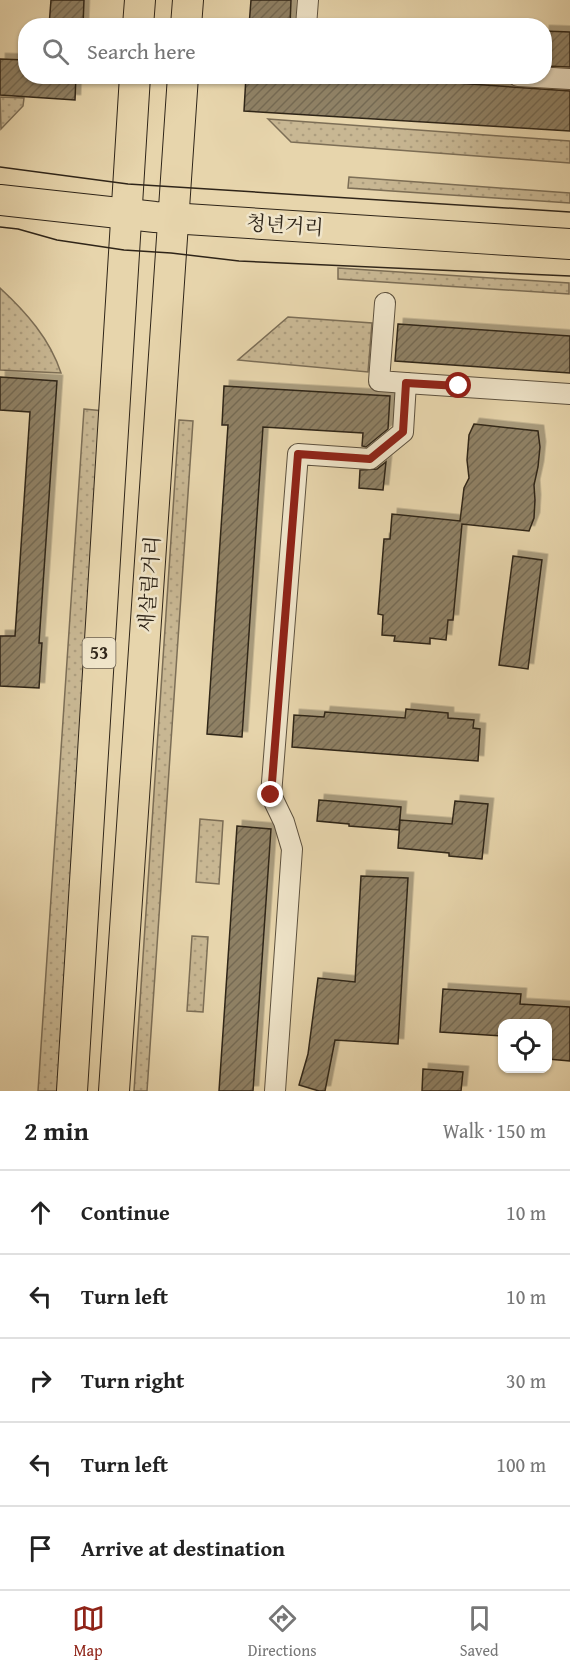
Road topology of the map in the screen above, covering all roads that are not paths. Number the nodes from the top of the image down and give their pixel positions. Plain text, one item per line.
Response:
1 (140, 0) edge
2 (188, 0) edge
3 (308, 0) edge
4 (139, 18) edge
5 (187, 18) edge
6 (307, 18) edge
7 (552, 78) edge
8 (570, 79) edge
9 (135, 84) edge
10 (182, 84) edge
11 (0, 200) edge
12 (127, 214) junction
13 (174, 217) junction
14 (570, 244) edge
15 (384, 303) dead end
16 (406, 383) junction
17 (570, 394) edge
18 (72, 1091) edge
19 (114, 1091) edge
20 (275, 1091) edge

1 - 4 main road
2 - 5 main road
3 - 6 street
7 - 8 street
9 - 12 main road
10 - 13 main road, 새살림거리
11 - 12 main road, 청년거리
12 - 13 main road, 청년거리
12 - 18 main road, 53
13 - 14 main road, 청년거리
13 - 19 main road, 새살림거리 / 53
15 - 16 street
16 - 17 street
16 - 20 street

